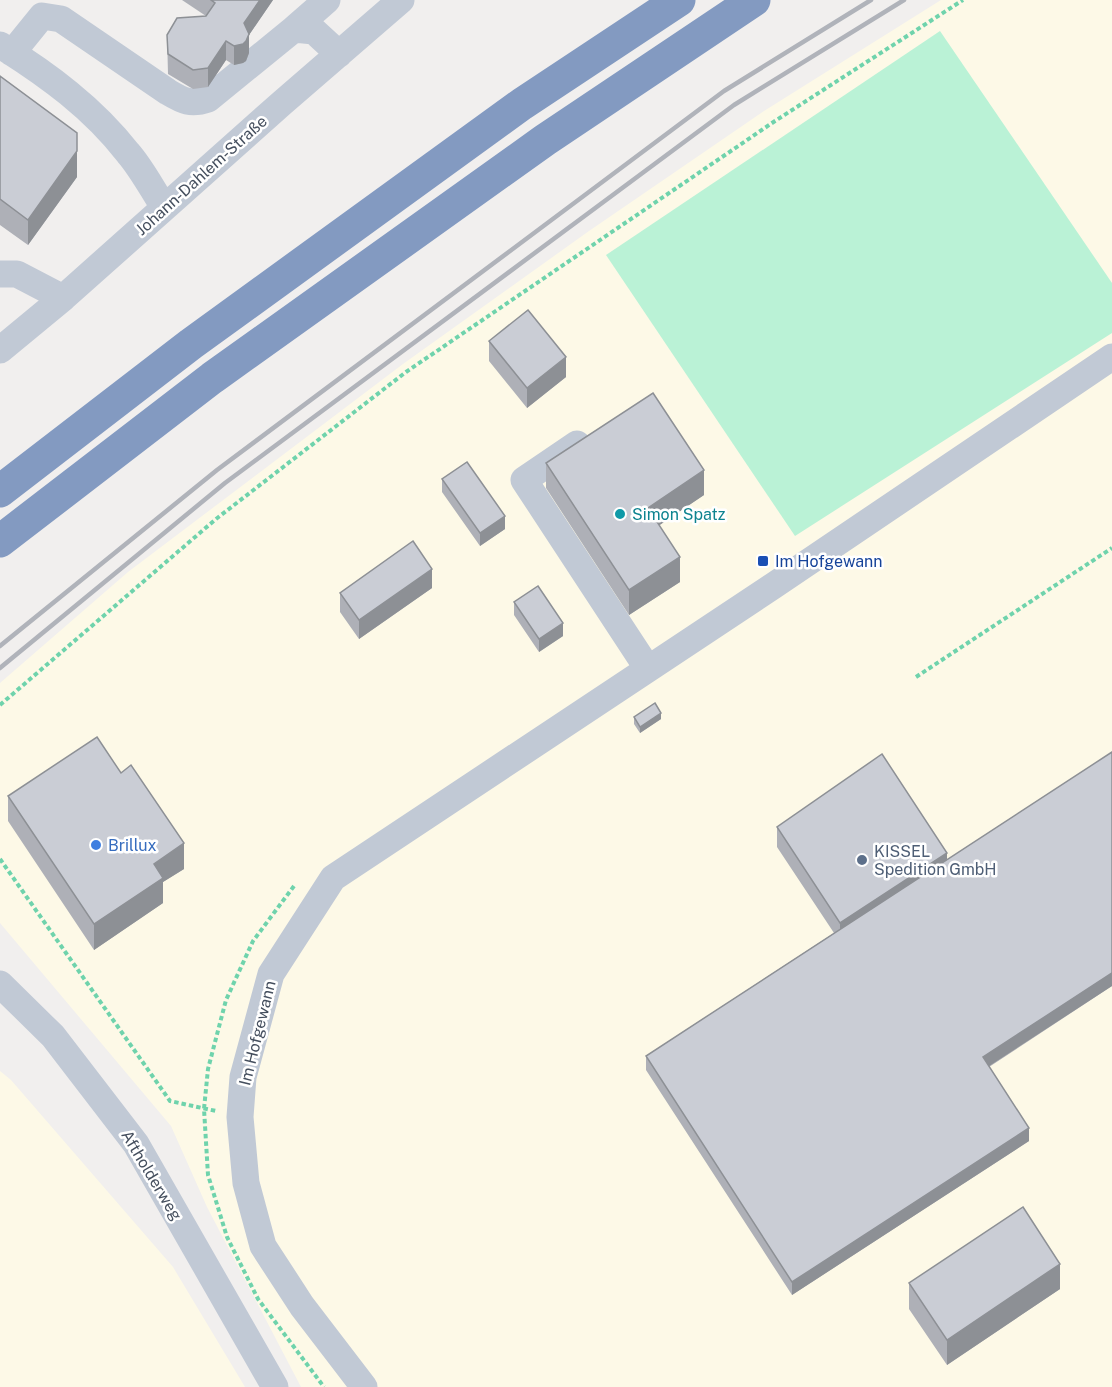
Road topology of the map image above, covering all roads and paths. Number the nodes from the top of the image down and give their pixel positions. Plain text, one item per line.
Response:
1 (327, 0) edge
2 (401, 0) edge
3 (679, 0) edge
4 (754, 0) edge
5 (963, 0) edge
6 (294, 29) junction
7 (6, 49) edge
8 (339, 54) junction
9 (164, 207) junction
10 (0, 274) edge
11 (63, 298) junction
12 (0, 350) edge
13 (1112, 357) edge
14 (598, 430) edge
15 (0, 491) edge
16 (0, 541) edge
17 (1112, 548) edge
18 (648, 669) junction
19 (916, 676) dead end
20 (0, 705) edge
21 (0, 859) edge
22 (295, 884) dead end
23 (0, 984) edge
24 (204, 1108) junction
25 (240, 1117) junction
26 (275, 1387) edge
27 (324, 1387) edge
28 (364, 1387) edge

1 - 6 street
2 - 8 street, Johann-Dahlem-Straße
3 - 15 highway
4 - 16 highway
5 - 20 path
6 - 7 street
6 - 8 street
7 - 9 street
8 - 9 street, Johann-Dahlem-Straße
9 - 11 street, Johann-Dahlem-Straße
10 - 11 street
11 - 12 street, Johann-Dahlem-Straße
13 - 18 street, Im Hofgewann
14 - 18 street
17 - 19 path
18 - 25 street, Im Hofgewann
21 - 24 path
22 - 24 path
23 - 26 street, Aftholderweg
24 - 25 path
24 - 27 path
25 - 28 street, Im Hofgewann

